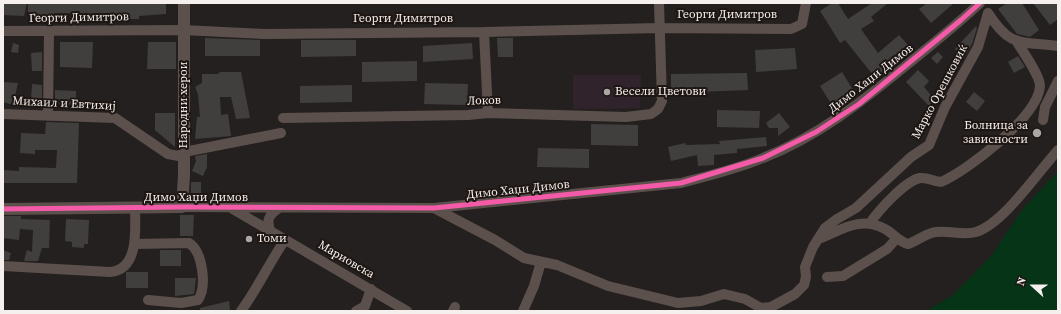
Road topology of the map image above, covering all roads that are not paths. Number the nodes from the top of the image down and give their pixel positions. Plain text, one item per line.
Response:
1 (184, 3) edge
2 (659, 3) edge
3 (806, 3) edge
4 (980, 3) edge
5 (987, 8) edge
6 (659, 28) junction
7 (183, 30) junction
8 (3, 31) edge
9 (49, 31) junction
10 (484, 32) junction
11 (1016, 40) junction
12 (1058, 46) edge
13 (1058, 80) edge
14 (488, 113) junction
15 (3, 114) edge
16 (48, 116) junction
17 (283, 118) dead end
18 (1043, 120) dead end
19 (281, 133) dead end
20 (1058, 150) edge
21 (184, 155) junction
22 (135, 207) junction
23 (182, 207) junction
24 (231, 208) junction
25 (279, 208) junction
26 (434, 208) junction
27 (3, 209) edge
28 (870, 223) junction
29 (271, 232) junction
30 (897, 238) junction
31 (285, 240) junction
32 (817, 240) junction
33 (135, 244) junction
34 (541, 262) junction
35 (3, 266) edge
36 (827, 277) dead end
37 (371, 289) junction
38 (148, 300) dead end
39 (763, 309) edge
40 (241, 311) edge
41 (356, 311) edge
42 (406, 311) edge
43 (523, 311) edge

1 - 7 street, Народни херои
2 - 6 street
3 - 6 street, Георги Димитров
4 - 26 street, Димо Хаџи Димов
5 - 11 street, Марко Орешковиќ
5 - 32 street, Марко Орешковиќ
6 - 10 street, Георги Димитров
6 - 14 street, Локов
7 - 9 street, Георги Димитров
7 - 10 street, Георги Димитров
7 - 21 street, Народни херои
8 - 9 street, Георги Димитров
9 - 16 street
10 - 14 street
11 - 12 street, Марко Орешковиќ
11 - 28 street
13 - 18 street
14 - 17 street, Локов
15 - 16 street, Михаил и Евтихиј
16 - 21 street, Михаил и Евтихиј
19 - 21 street
20 - 30 street
21 - 23 street, Народни херои
22 - 23 street, Димо Хаџи Димов
22 - 27 street, Димо Хаџи Димов
22 - 33 street
23 - 24 street, Димо Хаџи Димов
24 - 25 street, Димо Хаџи Димов
24 - 29 street, Мариовска
25 - 26 street, Димо Хаџи Димов
25 - 29 street
26 - 34 street, Марко Орешковиќ
28 - 30 street
28 - 32 street
29 - 31 street, Мариовска
30 - 36 street
31 - 37 street, Мариовска
31 - 40 street
32 - 39 street, Марко Орешковиќ
33 - 35 street
33 - 38 street
34 - 39 street, Марко Орешковиќ
34 - 43 street
37 - 41 street
37 - 42 street, Мариовска

